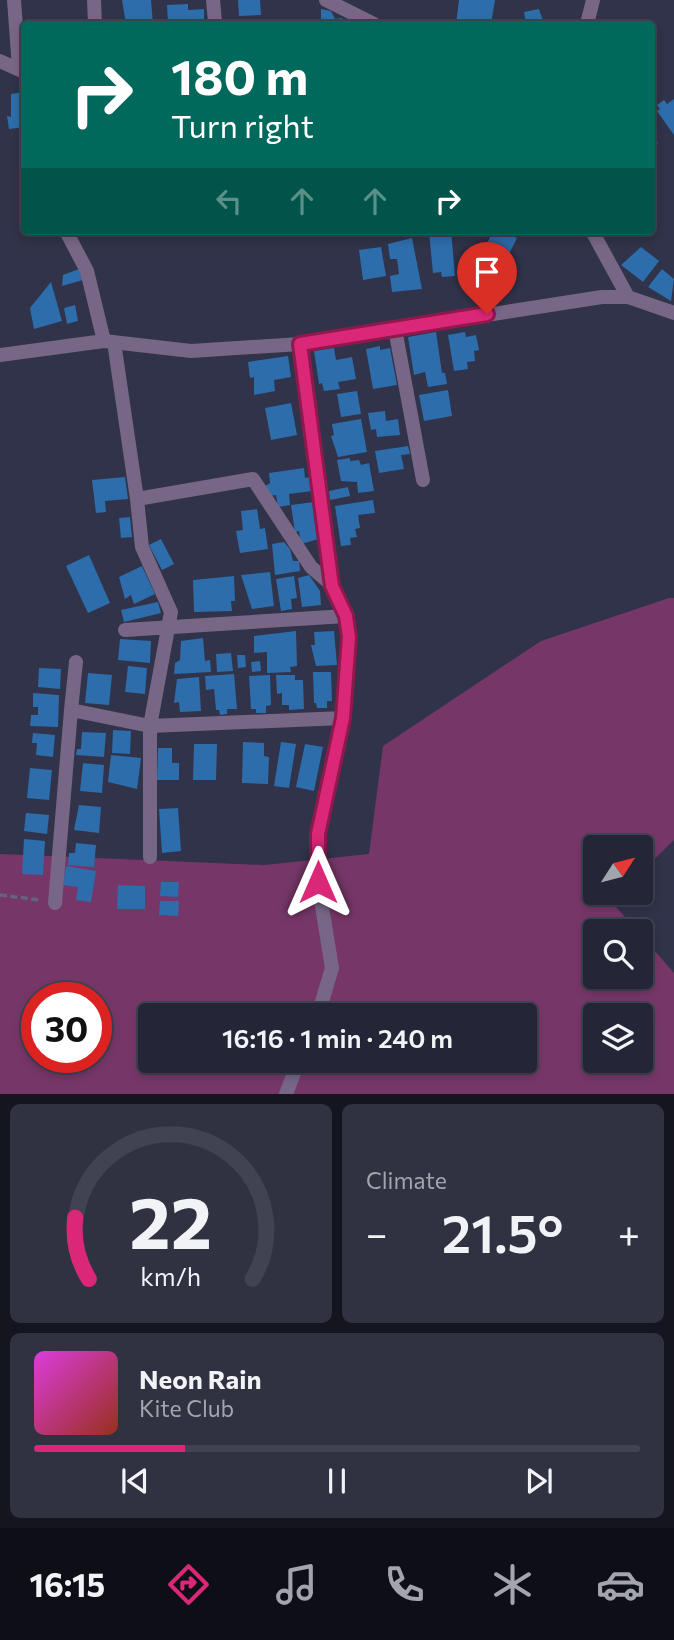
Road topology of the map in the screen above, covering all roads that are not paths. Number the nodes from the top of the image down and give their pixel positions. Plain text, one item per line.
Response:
1 (14, 0) edge
2 (94, 0) edge
3 (214, 0) edge
4 (327, 0) edge
5 (593, 0) edge
6 (96, 21) edge
7 (215, 21) edge
8 (368, 21) edge
9 (588, 21) edge
10 (0, 61) edge
11 (21, 61) edge
12 (21, 70) edge
13 (68, 235) edge
14 (594, 235) edge
15 (628, 297) junction
16 (674, 313) edge
17 (395, 329) junction
18 (109, 341) junction
19 (300, 344) junction
20 (0, 355) edge
21 (422, 480) dead end
22 (137, 499) junction
23 (332, 586) junction
24 (346, 616) junction
25 (170, 626) junction
26 (125, 630) dead end
27 (76, 662) dead end
28 (71, 710) junction
29 (343, 718) junction
30 (150, 726) junction
31 (150, 857) dead end
32 (55, 903) road end
33 (322, 1003) edge
34 (294, 1073) edge
35 (286, 1094) edge

1 - 11 street
2 - 6 street
3 - 7 street
4 - 8 street
5 - 9 street
10 - 12 street
13 - 18 street
14 - 15 street
15 - 16 street
15 - 17 street
17 - 19 street
17 - 21 street
18 - 19 street
18 - 20 street
18 - 22 street
19 - 23 street
22 - 23 street
22 - 25 street
23 - 24 street
24 - 25 street
24 - 29 street
25 - 26 street
25 - 30 street
27 - 28 street
28 - 30 street
28 - 32 street
29 - 30 street
29 - 33 street
30 - 31 street
34 - 35 street

